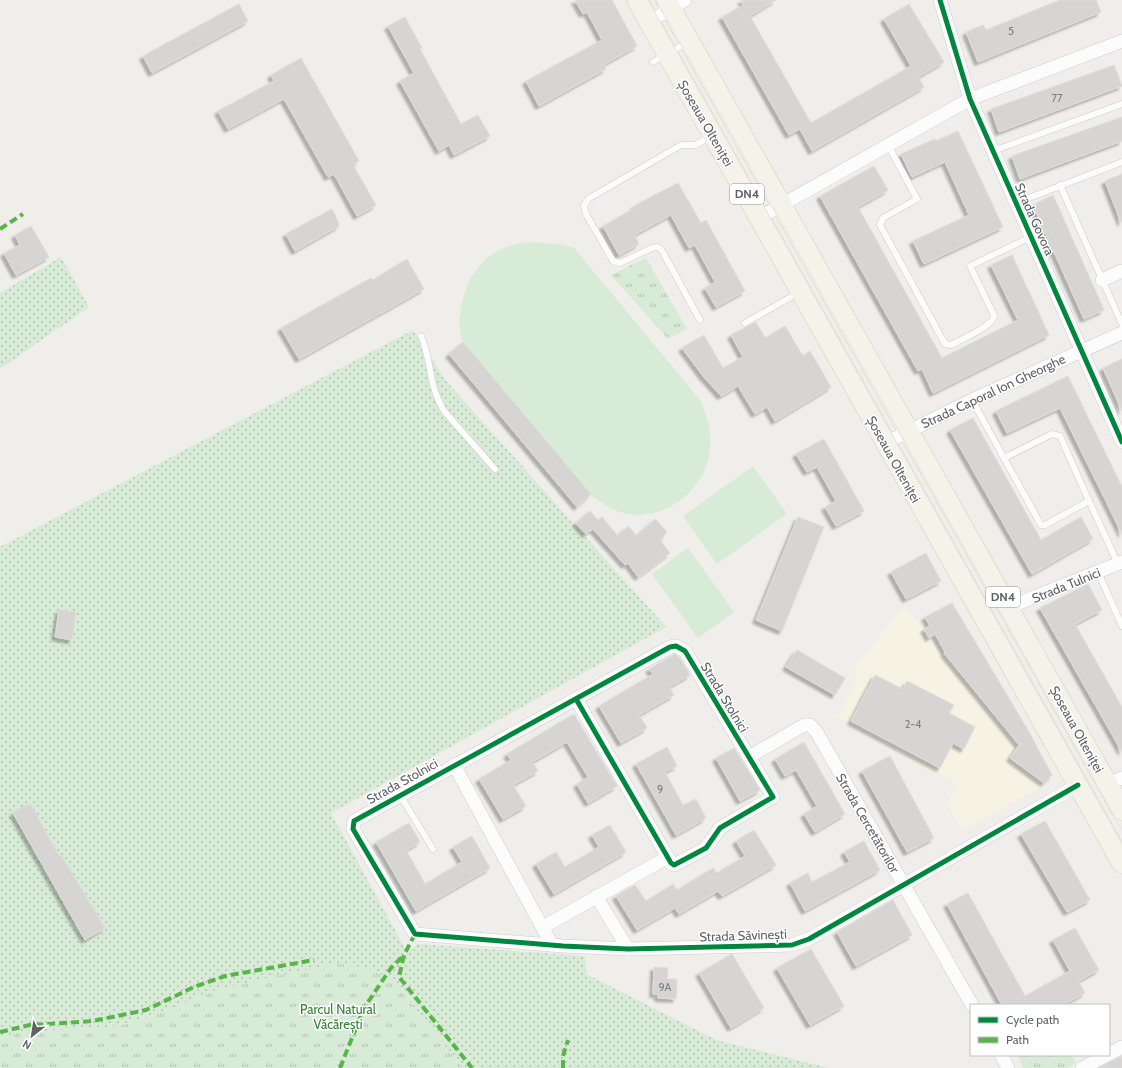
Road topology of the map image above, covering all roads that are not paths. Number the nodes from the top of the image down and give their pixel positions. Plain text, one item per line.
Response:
1 (637, 0) edge
2 (940, 0) edge
3 (674, 3) edge
4 (649, 22) junction
5 (689, 41) junction
6 (1122, 41) edge
7 (660, 58) junction
8 (970, 99) junction
9 (1122, 104) edge
10 (713, 135) junction
11 (888, 144) junction
12 (993, 152) junction
13 (1122, 162) edge
14 (1060, 185) junction
15 (1016, 203) junction
16 (782, 204) junction
17 (760, 217) junction
18 (1031, 237) junction
19 (1122, 271) edge
20 (1102, 280) junction
21 (801, 291) junction
22 (700, 320) dead end
23 (745, 323) dead end
24 (1122, 324) edge
25 (1122, 333) edge
26 (421, 336) dead end
27 (1082, 350) junction
28 (972, 400) junction
29 (909, 430) junction
30 (1122, 442) edge
31 (885, 443) junction
32 (1004, 458) junction
33 (495, 469) dead end
34 (1089, 501) junction
35 (1120, 563) edge
36 (1098, 572) junction
37 (1009, 608) junction
38 (1122, 626) edge
39 (576, 699) junction
40 (749, 757) junction
41 (454, 765) junction
42 (1114, 781) edge
43 (1078, 785) junction
44 (400, 795) junction
45 (1122, 810) edge
46 (433, 849) dead end
47 (668, 857) junction
48 (1122, 863) edge
49 (903, 885) junction
50 (596, 896) junction
51 (543, 927) junction
52 (415, 934) joint
53 (552, 945) junction
54 (628, 949) junction
55 (971, 1004) edge
56 (1122, 1047) edge
57 (1110, 1053) edge
58 (1002, 1056) edge
59 (1104, 1056) edge
60 (1008, 1068) edge
61 (1082, 1068) edge

1 - 4 main road, Șoseaua Olteniței / DN4
2 - 8 street, Strada Govora
3 - 4 street, Șoseaua Olteniței
3 - 5 main road, Șoseaua Olteniței / DN4
4 - 7 main road, Șoseaua Olteniței / DN4
5 - 7 lane
5 - 16 main road, Șoseaua Olteniței / DN4
6 - 8 street
7 - 10 main road, Șoseaua Olteniței / DN4
8 - 11 street
8 - 12 street, Strada Govora
9 - 12 lane
10 - 17 main road, Șoseaua Olteniței / DN4
10 - 22 lane
11 - 16 street
11 - 18 lane
12 - 15 street, Strada Govora
13 - 14 lane
14 - 15 lane
14 - 20 lane
15 - 18 street, Strada Govora
16 - 17 street
16 - 29 main road, Șoseaua Olteniței / DN4
17 - 21 main road, Șoseaua Olteniței / DN4
18 - 27 street, Strada Govora
19 - 20 street
20 - 24 lane
21 - 23 lane
21 - 31 main road, Șoseaua Olteniței / DN4
25 - 27 street, Strada Caporal Ion Gheorghe
26 - 33 lane
27 - 28 street, Strada Caporal Ion Gheorghe
27 - 30 street, Strada Govora
28 - 29 street, Strada Caporal Ion Gheorghe
28 - 32 lane
29 - 31 street, Strada Caporal Ion Gheorghe
29 - 37 main road, Șoseaua Olteniței / DN4
31 - 43 main road, Șoseaua Olteniței / DN4
32 - 34 lane
32 - 34 lane
34 - 35 lane
35 - 36 street, Strada Tulnici
36 - 37 street, Strada Tulnici
36 - 38 lane
37 - 42 main road, Șoseaua Olteniței / DN4
39 - 40 street, Strada Stolnici
39 - 41 street, Strada Stolnici
39 - 47 street
40 - 47 street
40 - 49 street, Strada Cercetătorilor
41 - 44 street, Strada Stolnici
41 - 51 street
42 - 45 main road, Șoseaua Olteniței / DN4
43 - 48 main road, Șoseaua Olteniței
43 - 49 street, Strada Săvinești
44 - 46 lane
44 - 52 street, Strada Stolnici
47 - 50 street
49 - 54 street, Strada Săvinești
49 - 55 street, Strada Cercetătorilor
50 - 51 street
50 - 54 street
51 - 53 street
52 - 53 street, Strada Săvinești
53 - 54 street, Strada Săvinești
56 - 57 street
58 - 60 street
59 - 61 street

